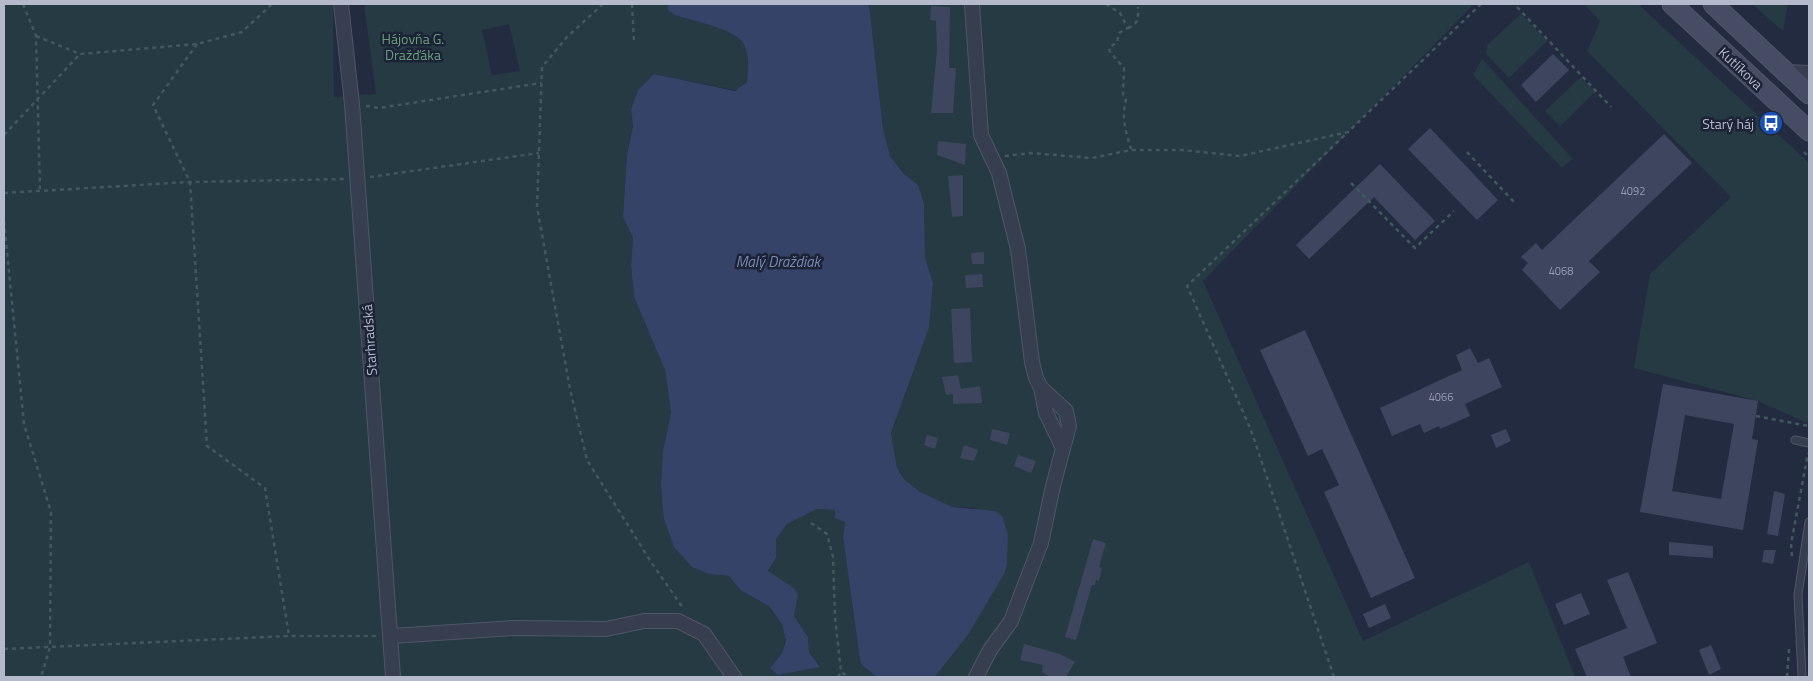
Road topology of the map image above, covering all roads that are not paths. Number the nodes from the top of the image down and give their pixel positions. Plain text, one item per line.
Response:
1 (342, 4) edge
2 (972, 4) edge
3 (1672, 4) edge
4 (1713, 4) edge
5 (1785, 72) junction
6 (1809, 73) edge
7 (1809, 94) edge
8 (1809, 132) edge
9 (1041, 388) junction
10 (1795, 440) dead end
11 (1809, 443) edge
12 (1063, 448) junction
13 (1809, 522) edge
14 (392, 636) junction
15 (393, 677) edge
16 (734, 677) edge
17 (976, 677) edge
18 (1802, 677) edge

1 - 14 street, Starhradská
2 - 9 street
3 - 8 main road, Kutlíkova
4 - 5 main road, Kutlíkova
5 - 6 street
5 - 7 main road, Kutlíkova
9 - 12 street
9 - 12 street
10 - 11 lane
12 - 17 street
13 - 18 lane
14 - 15 street, Starhradská
14 - 16 street

